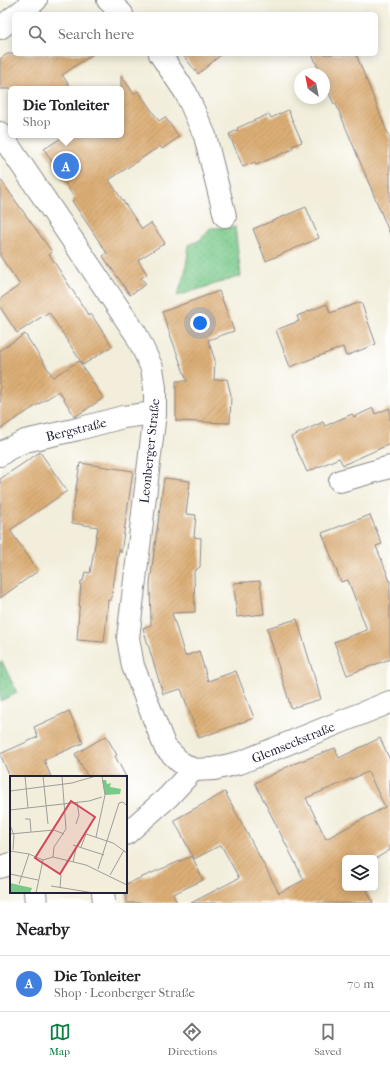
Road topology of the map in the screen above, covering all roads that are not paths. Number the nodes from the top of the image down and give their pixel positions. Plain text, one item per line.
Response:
1 (36, 0) edge
2 (108, 0) edge
3 (21, 12) edge
4 (120, 12) edge
5 (12, 19) edge
6 (0, 28) edge
7 (161, 56) edge
8 (0, 133) edge
9 (225, 216) dead end
10 (155, 414) junction
11 (0, 455) edge
12 (390, 467) edge
13 (340, 481) dead end
14 (390, 702) edge
15 (193, 770) junction
16 (127, 833) edge
17 (10, 864) edge
18 (0, 867) edge
19 (34, 893) edge
20 (103, 893) edge
21 (36, 903) edge
22 (104, 903) edge

1 - 3 street
2 - 4 street
5 - 6 street
7 - 9 street
8 - 10 street, Leonberger Straße
10 - 11 street, Bergstraße
10 - 15 street, Leonberger Straße
12 - 13 street
14 - 15 street, Glemseckstraße
15 - 16 street
17 - 18 street
19 - 21 street
20 - 22 street

